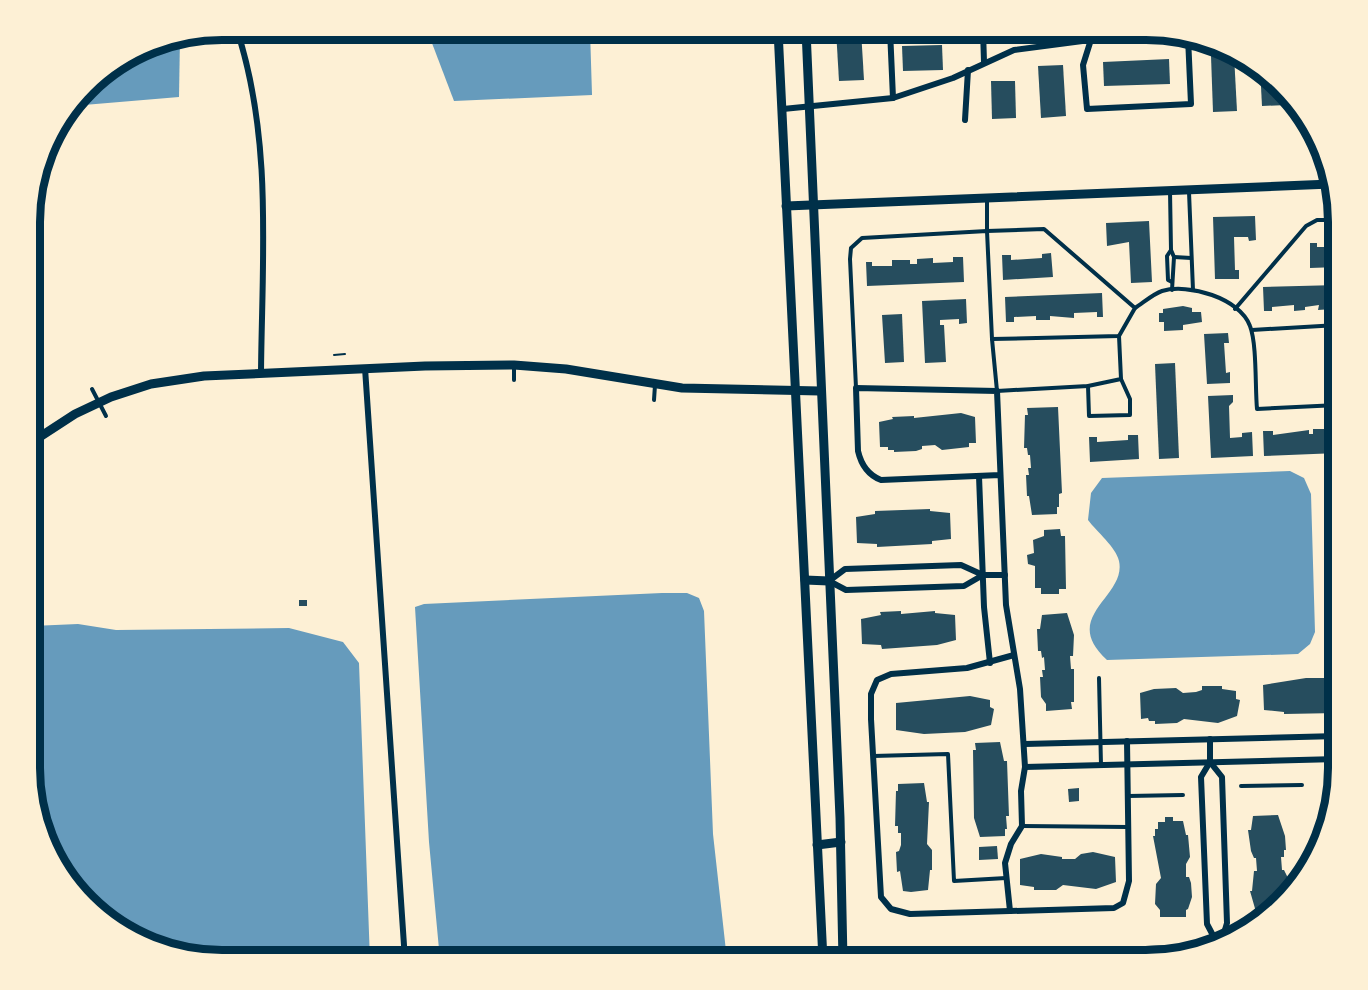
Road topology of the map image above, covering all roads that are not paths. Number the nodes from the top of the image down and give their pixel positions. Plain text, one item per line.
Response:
1 (239, 40) edge
2 (1090, 40) edge
3 (779, 41) edge
4 (806, 41) edge
5 (890, 41) edge
6 (983, 41) edge
7 (1083, 41) edge
8 (1189, 46) edge
9 (984, 62) junction
10 (968, 70) junction
11 (893, 98) junction
12 (809, 107) junction
13 (783, 110) junction
14 (965, 120) dead end
15 (1323, 184) edge
16 (1189, 189) junction
17 (1170, 190) junction
18 (987, 198) junction
19 (812, 205) junction
20 (786, 206) junction
21 (1327, 220) edge
22 (987, 231) junction
23 (1171, 250) junction
24 (1174, 257) junction
25 (1191, 258) junction
26 (1172, 282) junction
27 (1172, 290) junction
28 (1193, 290) junction
29 (1135, 308) junction
30 (1235, 309) junction
31 (1327, 326) edge
32 (1252, 330) junction
33 (1119, 336) junction
34 (992, 339) junction
35 (514, 365) junction
36 (365, 368) junction
37 (261, 373) junction
38 (1121, 379) junction
39 (514, 380) dead end
40 (656, 385) junction
41 (1088, 386) junction
42 (856, 388) junction
43 (92, 389) dead end
44 (795, 390) junction
45 (820, 391) junction
46 (997, 391) junction
47 (654, 400) dead end
48 (98, 402) junction
49 (1327, 406) edge
50 (106, 416) dead end
51 (40, 437) edge
52 (1000, 475) junction
53 (979, 476) junction
54 (983, 575) junction
55 (1005, 575) junction
56 (805, 580) junction
57 (829, 581) junction
58 (1014, 655) junction
59 (990, 663) junction
60 (1099, 678) dead end
61 (1327, 736) edge
62 (1209, 739) junction
63 (1127, 741) junction
64 (1101, 742) junction
65 (1025, 744) junction
66 (873, 756) junction
67 (1327, 759) edge
68 (1210, 762) junction
69 (1128, 764) junction
70 (1101, 765) junction
71 (1025, 766) junction
72 (1302, 785) dead end
73 (1241, 786) dead end
74 (1183, 795) dead end
75 (1128, 796) junction
76 (1022, 826) junction
77 (1129, 827) junction
78 (841, 842) junction
79 (817, 845) junction
80 (1006, 878) junction
81 (1010, 911) junction
82 (1223, 932) edge
83 (1214, 936) edge
84 (404, 949) edge
85 (822, 950) edge
86 (843, 950) edge

1 - 37 street
2 - 8 street
3 - 13 street
4 - 12 street
5 - 11 street
6 - 9 street
7 - 9 street
9 - 10 street
10 - 11 street
10 - 14 street
11 - 12 street
12 - 13 street
12 - 19 street
13 - 20 street
15 - 16 street
16 - 17 street
16 - 25 lane
17 - 18 street
17 - 23 lane
18 - 19 street
18 - 22 lane
19 - 20 street
19 - 45 street
20 - 44 street
21 - 30 lane
22 - 29 lane
22 - 34 lane
22 - 42 lane
23 - 24 lane
23 - 26 lane
24 - 25 lane
24 - 26 lane
25 - 28 lane
26 - 27 lane
27 - 28 lane
27 - 29 lane
28 - 30 lane
29 - 33 lane
30 - 32 lane
31 - 32 lane
32 - 49 lane
33 - 34 lane
33 - 38 lane
34 - 46 lane
35 - 36 street
35 - 39 lane
35 - 40 street
36 - 37 street
36 - 84 street
37 - 48 street
38 - 41 lane
38 - 41 lane
40 - 44 street
40 - 47 lane
41 - 46 lane
42 - 46 street
42 - 53 street
43 - 48 lane
44 - 45 street
44 - 56 street
45 - 57 street
46 - 52 street
48 - 50 lane
48 - 51 street
52 - 53 street
52 - 55 street
53 - 54 street
54 - 55 street
54 - 57 street
54 - 57 street
54 - 59 street
55 - 58 street
56 - 57 street
56 - 79 street
57 - 78 street
58 - 59 street
58 - 65 street
59 - 66 street
60 - 64 lane
61 - 62 street
62 - 63 street
62 - 68 street
63 - 64 street
63 - 69 street
64 - 65 street
64 - 70 lane
65 - 71 street
66 - 80 lane
66 - 81 street
67 - 68 street
68 - 69 street
68 - 82 street
68 - 83 street
69 - 70 street
69 - 75 street
70 - 71 street
71 - 76 street
72 - 73 lane
74 - 75 lane
75 - 77 street
76 - 77 lane
76 - 80 street
77 - 81 street
78 - 79 street
78 - 86 street
79 - 85 street
80 - 81 street

